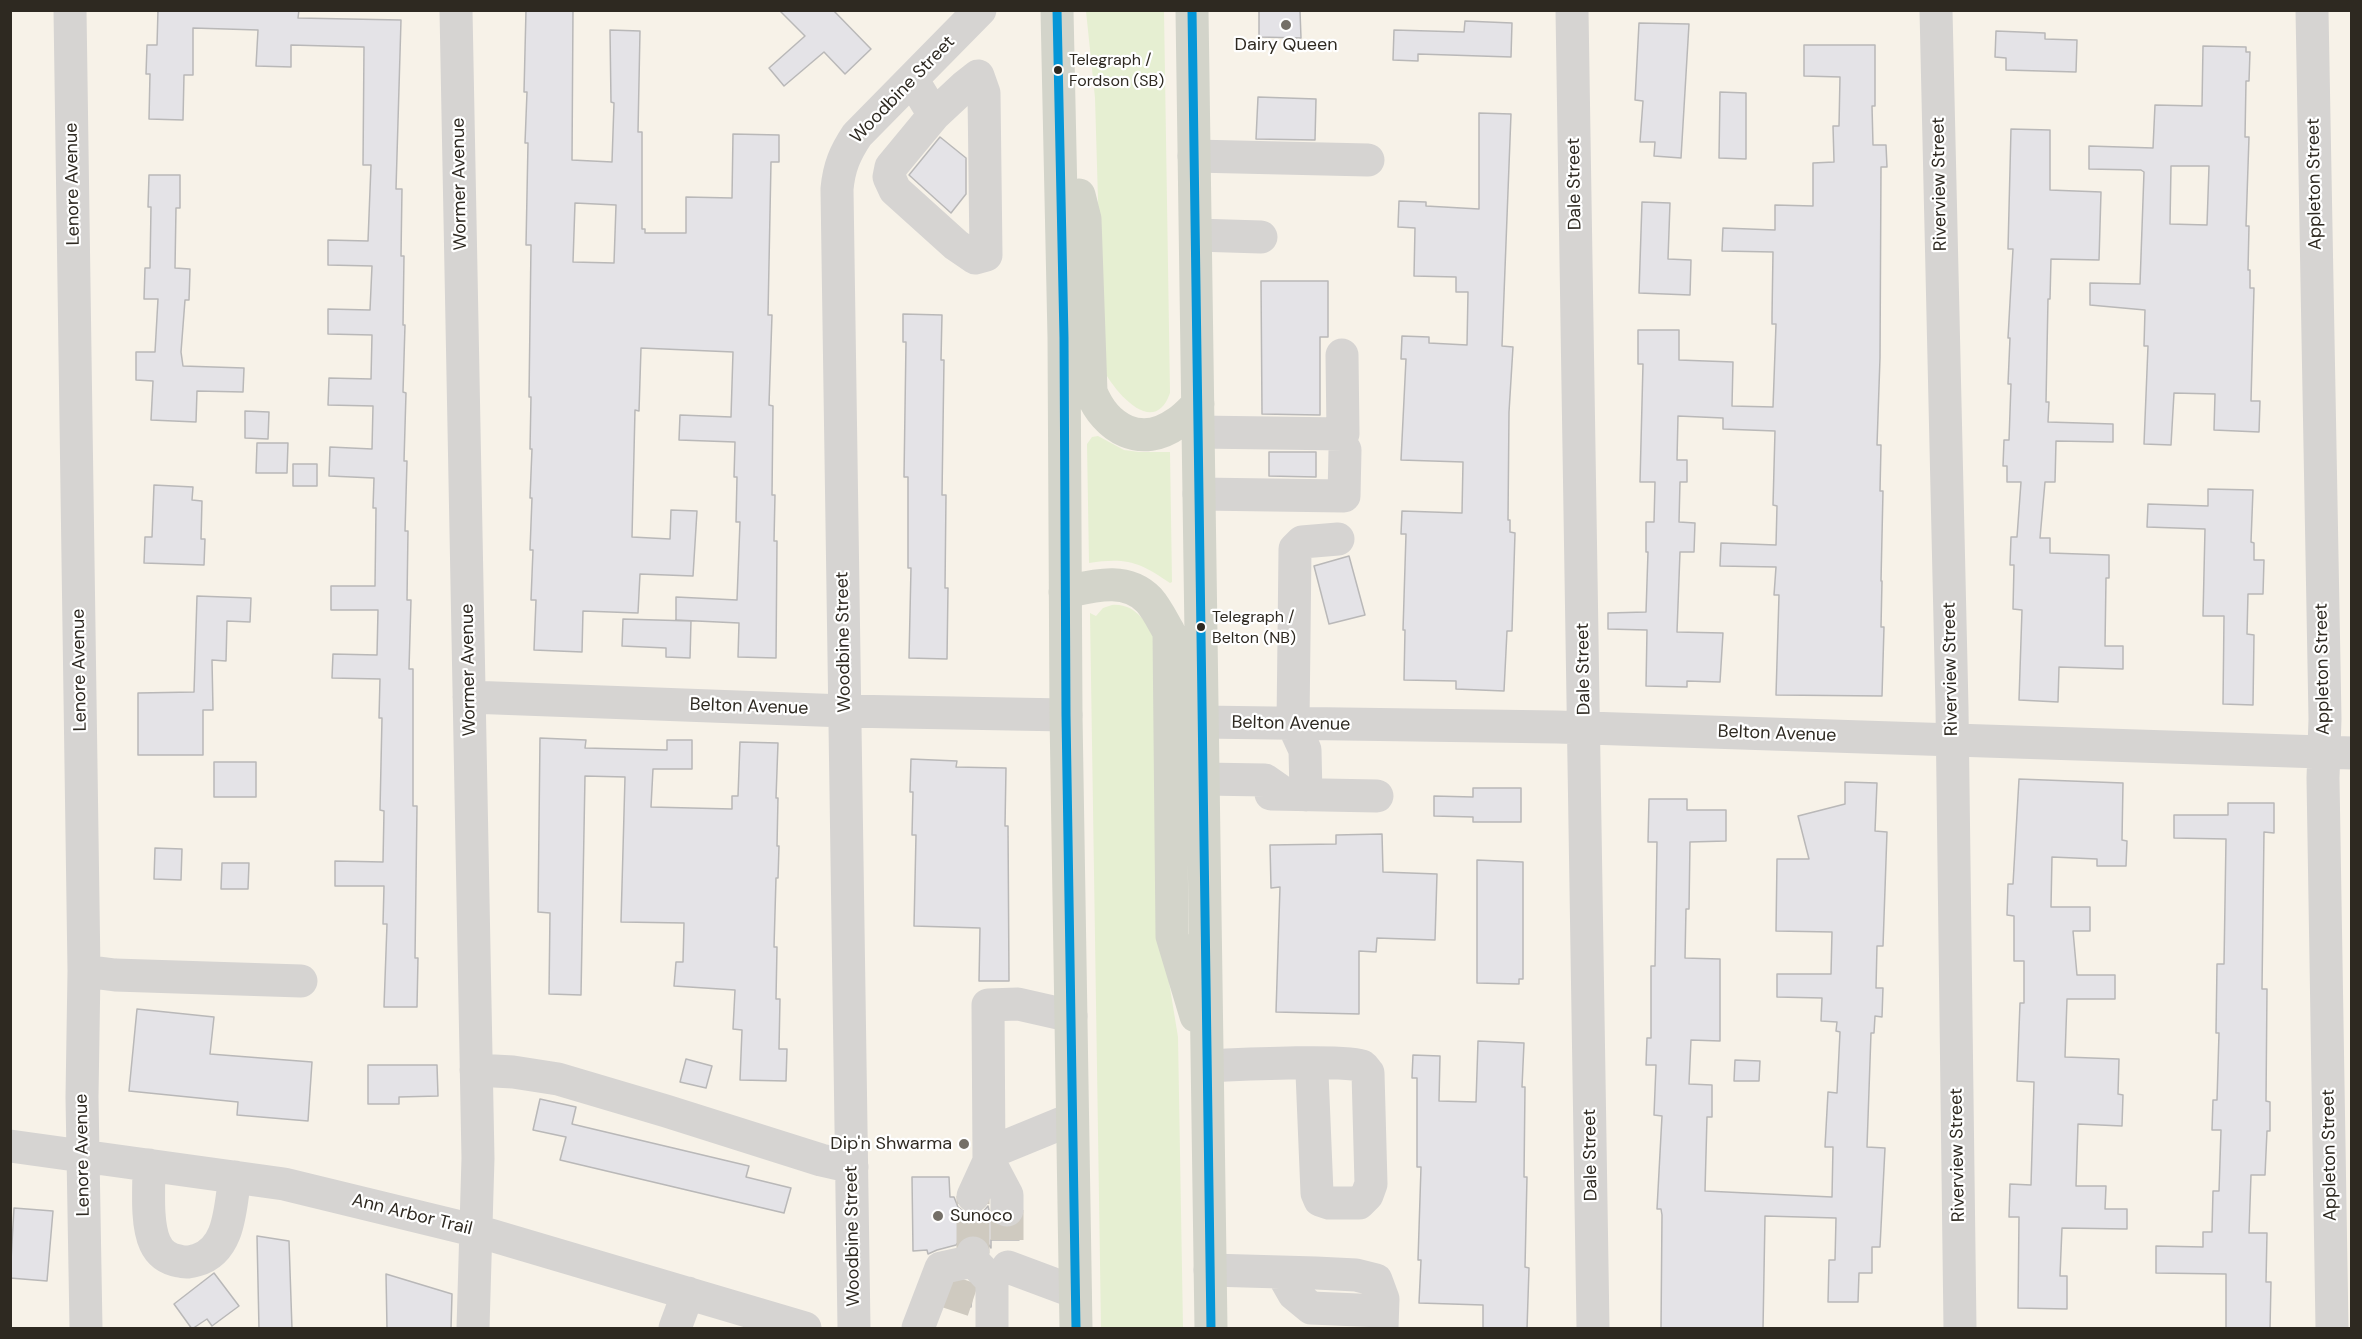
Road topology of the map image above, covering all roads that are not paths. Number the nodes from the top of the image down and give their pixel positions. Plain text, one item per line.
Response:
1 (70, 10) edge
2 (456, 10) edge
3 (980, 10) edge
4 (1057, 10) edge
5 (1192, 10) edge
6 (1572, 10) edge
7 (1936, 10) edge
8 (2312, 10) edge
9 (912, 80) junction
10 (1060, 108) junction
11 (934, 115) junction
12 (1194, 156) junction
13 (1368, 160) dead end
14 (1196, 235) junction
15 (1261, 237) dead end
16 (1342, 356) dead end
17 (1198, 418) junction
18 (1344, 450) dead end
19 (1199, 494) junction
20 (1338, 540) dead end
21 (1065, 592) junction
22 (469, 697) junction
23 (845, 711) junction
24 (1066, 715) junction
25 (1202, 722) junction
26 (1293, 724) junction
27 (1585, 728) junction
28 (1952, 740) junction
29 (2338, 752) edge
30 (1203, 778) junction
31 (1287, 794) junction
32 (1377, 796) dead end
33 (84, 971) junction
34 (301, 981) dead end
35 (1071, 1016) junction
36 (1208, 1061) junction
37 (1306, 1064) junction
38 (476, 1070) junction
39 (1072, 1119) junction
40 (10, 1146) edge
41 (83, 1156) junction
42 (989, 1157) junction
43 (149, 1165) junction
44 (852, 1167) junction
45 (236, 1178) junction
46 (973, 1196) tunnel mouth
47 (477, 1231) junction
48 (1210, 1270) junction
49 (982, 1275) edge
50 (1075, 1292) junction
51 (688, 1293) junction
52 (1380, 1307) edge
53 (800, 1328) edge
54 (86, 1329) edge
55 (473, 1329) edge
56 (675, 1329) edge
57 (854, 1329) edge
58 (918, 1329) edge
59 (1076, 1329) edge
60 (1211, 1329) edge
61 (1593, 1329) edge
62 (1960, 1329) edge
63 (2332, 1329) edge

1 - 33 street, Lenore Avenue
2 - 22 street, Wormer Avenue
3 - 9 street, Woodbine Street
4 - 10 main road
5 - 12 main road
6 - 27 street, Dale Street
7 - 28 street, Riverview Street
8 - 29 street, Appleton Street
9 - 11 street
9 - 23 street, Woodbine Street
10 - 17 main road
10 - 21 main road
11 - 11 street
12 - 13 street
12 - 14 main road
14 - 15 street
14 - 17 main road
16 - 17 street
17 - 19 main road
18 - 19 street
19 - 25 main road
20 - 26 street
21 - 24 main road
21 - 36 main road
22 - 23 street, Belton Avenue
22 - 38 street, Wormer Avenue
23 - 24 street, Belton Avenue
23 - 44 street, Woodbine Street
24 - 35 main road
25 - 26 street, Belton Avenue
25 - 30 main road
26 - 27 street, Belton Avenue
26 - 31 street
27 - 28 street, Belton Avenue
27 - 61 street, Dale Street
28 - 29 street, Belton Avenue
28 - 62 street, Riverview Street
29 - 63 street, Appleton Street
30 - 31 street
30 - 36 main road
31 - 32 street
33 - 34 street
33 - 41 street, Lenore Avenue
35 - 39 main road
35 - 42 street
36 - 37 street
36 - 48 main road
37 - 37 street
38 - 44 street
38 - 47 street, Wormer Avenue
39 - 42 street
39 - 50 main road
40 - 41 street, Ann Arbor Trail
41 - 43 street, Ann Arbor Trail
41 - 54 street, Lenore Avenue
42 - 46 street
42 - 49 street
43 - 45 street, Ann Arbor Trail
43 - 45 street
44 - 57 street, Woodbine Street
45 - 47 street, Ann Arbor Trail
47 - 51 street, Ann Arbor Trail
47 - 55 street, Wormer Avenue
48 - 52 street
48 - 60 main road
49 - 50 street
49 - 58 street
50 - 59 main road
51 - 53 street, Ann Arbor Trail
51 - 56 street

